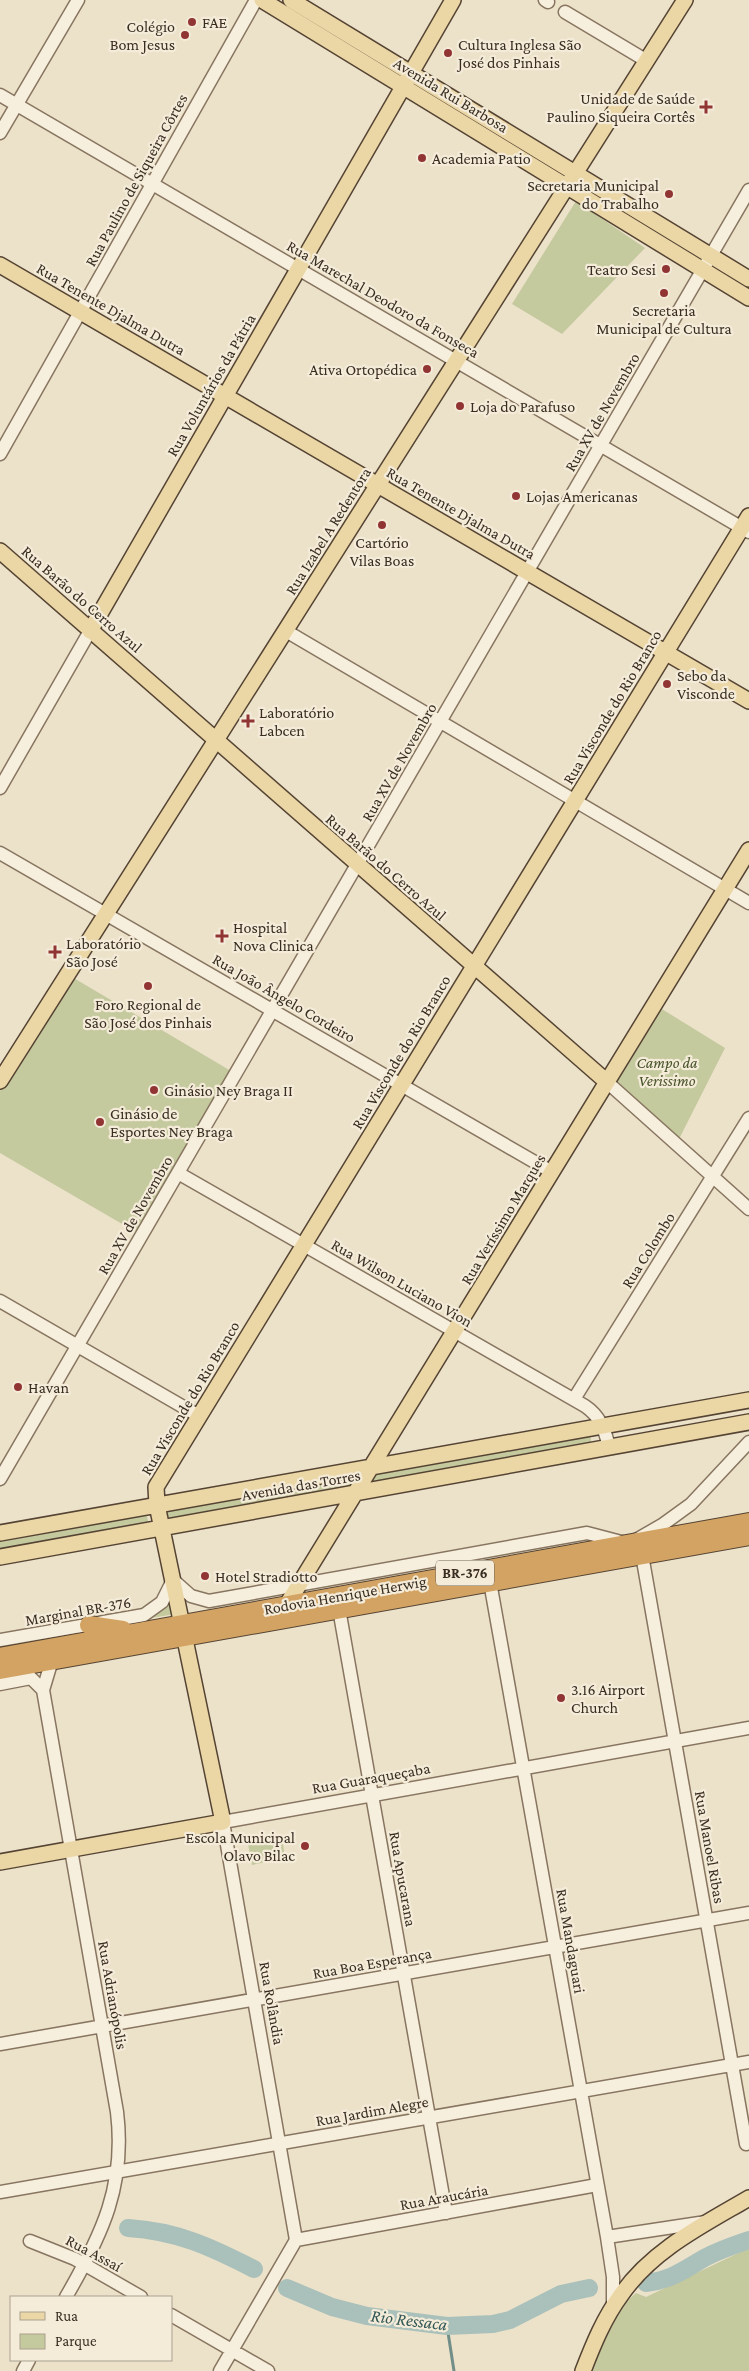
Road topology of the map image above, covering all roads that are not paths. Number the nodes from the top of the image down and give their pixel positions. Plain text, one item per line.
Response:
1 (78, 0) edge
2 (256, 0) edge
3 (262, 0) edge
4 (291, 0) edge
5 (453, 0) edge
6 (685, 0) edge
7 (565, 12) dead end
8 (647, 61) junction
9 (411, 73) junction
10 (403, 87) junction
11 (0, 95) edge
12 (17, 104) junction
13 (0, 133) edge
14 (576, 174) junction
15 (152, 183) junction
16 (568, 187) junction
17 (749, 190) edge
18 (711, 256) junction
19 (0, 265) edge
20 (298, 269) junction
21 (703, 270) junction
22 (749, 279) edge
23 (749, 298) edge
24 (80, 312) junction
25 (457, 361) junction
26 (225, 396) junction
27 (602, 446) junction
28 (0, 454) edge
29 (379, 485) junction
30 (747, 525) edge
31 (0, 551) edge
32 (529, 572) junction
33 (90, 631) junction
34 (286, 631) junction
35 (666, 652) junction
36 (749, 701) edge
37 (441, 722) junction
38 (216, 740) junction
39 (0, 788) edge
40 (575, 801) junction
41 (749, 850) edge
42 (0, 852) edge
43 (358, 865) junction
44 (725, 889) junction
45 (749, 903) edge
46 (106, 914) junction
47 (474, 967) junction
48 (273, 1010) junction
49 (2, 1074) edge
50 (607, 1082) junction
51 (402, 1085) junction
52 (749, 1118) edge
53 (552, 1172) junction
54 (178, 1173) junction
55 (713, 1176) junction
56 (749, 1209) edge
57 (304, 1245) junction
58 (0, 1301) edge
59 (454, 1331) junction
60 (77, 1346) junction
61 (574, 1399) junction
62 (749, 1400) edge
63 (199, 1416) junction
64 (749, 1422) edge
65 (604, 1427) junction
66 (749, 1442) edge
67 (609, 1447) junction
68 (371, 1468) junction
69 (0, 1479) edge
70 (355, 1493) junction
71 (157, 1506) junction
72 (749, 1522) edge
73 (162, 1528) junction
74 (0, 1533) edge
75 (749, 1536) edge
76 (635, 1550) junction
77 (0, 1557) edge
78 (173, 1580) junction
79 (490, 1582) junction
80 (299, 1584) junction
81 (286, 1606) junction
82 (339, 1609) junction
83 (89, 1625) junction
84 (136, 1632) junction
85 (185, 1637) junction
86 (0, 1640) edge
87 (0, 1657) edge
88 (52, 1660) junction
89 (0, 1670) edge
90 (25, 1672) junction
91 (0, 1684) edge
92 (43, 1690) junction
93 (749, 1728) edge
94 (675, 1742) junction
95 (524, 1768) junction
96 (372, 1795) junction
97 (223, 1822) junction
98 (71, 1849) junction
99 (0, 1862) edge
100 (749, 1913) edge
101 (707, 1921) junction
102 (555, 1947) junction
103 (404, 1974) junction
104 (253, 2000) junction
105 (102, 2026) junction
106 (0, 2044) edge
107 (749, 2062) edge
108 (732, 2065) junction
109 (581, 2091) junction
110 (429, 2118) junction
111 (279, 2144) junction
112 (746, 2144) dead end
113 (118, 2171) junction
114 (597, 2185) junction
115 (0, 2192) edge
116 (749, 2198) edge
117 (446, 2213) junction
118 (708, 2222) junction
119 (607, 2237) junction
120 (296, 2240) junction
121 (30, 2241) dead end
122 (85, 2265) junction
123 (67, 2296) edge
124 (139, 2296) edge
125 (614, 2306) junction
126 (172, 2316) edge
127 (232, 2350) junction
128 (220, 2371) edge
129 (268, 2371) edge
130 (583, 2371) edge

1 - 12 street
2 - 15 street, Rua Paulino de Siqueira Côrtes
3 - 10 main road, Avenida Rui Barbosa
4 - 9 main road, Avenida Rui Barbosa
5 - 9 main road, Rua Voluntários da Pátria
6 - 8 main road, Rua Izabel A Redentora
7 - 8 street
8 - 14 main road, Rua Izabel A Redentora
9 - 10 main road, Rua Voluntários da Pátria
9 - 14 main road, Avenida Rui Barbosa
10 - 16 main road, Avenida Rui Barbosa
10 - 20 main road, Rua Voluntários da Pátria
11 - 12 street, Rua Marechal Deodoro da Fonseca
12 - 13 street
12 - 15 street, Rua Marechal Deodoro da Fonseca
14 - 16 main road, Rua Izabel A Redentora
14 - 18 main road, Avenida Rui Barbosa
15 - 20 street, Rua Marechal Deodoro da Fonseca
15 - 24 street, Rua Paulino de Siqueira Côrtes
16 - 21 main road, Avenida Rui Barbosa
16 - 25 main road, Rua Izabel A Redentora
17 - 18 street, Rua XV de Novembro
18 - 21 street, Rua XV de Novembro
18 - 22 main road, Avenida Rui Barbosa
19 - 24 main road, Rua Tenente Djalma Dutra
20 - 25 street, Rua Marechal Deodoro da Fonseca
20 - 26 main road, Rua Voluntários da Pátria
21 - 23 main road, Avenida Rui Barbosa
21 - 27 street, Rua XV de Novembro
24 - 26 main road, Rua Tenente Djalma Dutra
24 - 28 street, Rua Paulino de Siqueira Côrtes
25 - 27 street, Rua Marechal Deodoro da Fonseca
25 - 29 main road, Rua Izabel A Redentora
26 - 29 main road, Rua Tenente Djalma Dutra
26 - 33 main road, Rua Voluntários da Pátria
27 - 30 street, Rua Marechal Deodoro da Fonseca
27 - 32 street, Rua XV de Novembro
29 - 32 main road, Rua Tenente Djalma Dutra
29 - 34 main road, Rua Izabel A Redentora
30 - 35 main road, Rua Visconde do Rio Branco
31 - 33 main road, Rua Barão do Cerro Azul
32 - 35 main road, Rua Tenente Djalma Dutra
32 - 37 street, Rua XV de Novembro
33 - 38 main road, Rua Barão do Cerro Azul
33 - 39 street, Rua Voluntários da Pátria
34 - 37 street
34 - 38 main road, Rua Izabel A Redentora
35 - 36 main road, Rua Tenente Djalma Dutra
35 - 40 main road, Rua Visconde do Rio Branco
37 - 40 street
37 - 43 street, Rua XV de Novembro
38 - 43 main road, Rua Barão do Cerro Azul
38 - 46 main road, Rua Izabel A Redentora
40 - 44 street
40 - 47 main road, Rua Visconde do Rio Branco
41 - 44 main road, Rua Veríssimo Marques
42 - 46 street, Rua João Ângelo Cordeiro
43 - 47 main road, Rua Barão do Cerro Azul
43 - 48 street, Rua XV de Novembro
44 - 45 street
44 - 50 main road, Rua Veríssimo Marques
46 - 48 street, Rua João Ângelo Cordeiro
46 - 49 main road, Rua Izabel A Redentora
47 - 50 main road, Rua Barão do Cerro Azul
47 - 51 main road, Rua Visconde do Rio Branco
48 - 51 street, Rua João Ângelo Cordeiro
48 - 54 street, Rua XV de Novembro
50 - 53 main road, Rua Veríssimo Marques
50 - 55 street, Rua Barão do Cerro Azul
51 - 53 street, Rua João Ângelo Cordeiro
51 - 57 main road, Rua Visconde do Rio Branco
52 - 55 street, Rua Colombo
53 - 59 main road, Rua Veríssimo Marques
54 - 57 street, Rua Wilson Luciano Vion
54 - 60 street, Rua XV de Novembro
55 - 56 street, Rua Barão do Cerro Azul
55 - 61 street, Rua Colombo
57 - 59 street, Rua Wilson Luciano Vion
57 - 63 main road, Rua Visconde do Rio Branco
58 - 60 street
59 - 61 street, Rua Wilson Luciano Vion
59 - 68 main road, Rua Veríssimo Marques
60 - 63 street
60 - 69 street, Rua XV de Novembro
61 - 65 street, Rua Wilson Luciano Vion
62 - 65 main road, Avenida das Torres
63 - 71 main road, Rua Visconde do Rio Branco
64 - 67 main road, Avenida das Torres
65 - 67 street
65 - 68 main road, Avenida das Torres
66 - 76 street
67 - 70 main road, Avenida das Torres
68 - 70 main road, Rua Veríssimo Marques
68 - 71 main road, Avenida das Torres
70 - 73 main road, Avenida das Torres
70 - 80 main road, Rua Veríssimo Marques
71 - 73 main road, Rua Visconde do Rio Branco
71 - 74 main road, Avenida das Torres
72 - 76 highway, Rodovia Henrique Herwig / BR-376
73 - 77 main road, Avenida das Torres
73 - 78 main road, Rua Visconde do Rio Branco
75 - 76 highway, Rodovia Henrique Herwig / BR-376
76 - 79 highway, Rodovia Henrique Herwig / BR-376
76 - 80 street
76 - 81 highway, Rodovia Henrique Herwig / BR-376
76 - 94 street, Rua Manoel Ribas
78 - 80 street
78 - 83 street, Marginal BR-376
78 - 85 main road, Rua Visconde do Rio Branco
79 - 82 highway, Rodovia Henrique Herwig / BR-376
79 - 95 street, Rua Mandaguari
80 - 81 main road, Rua Veríssimo Marques
81 - 85 highway, Rodovia Henrique Herwig / BR-376
82 - 85 highway, Rodovia Henrique Herwig / BR-376
82 - 96 street, Rua Apucarana
83 - 84 highway
83 - 86 street, Marginal BR-376
84 - 85 highway, Rodovia Henrique Herwig / BR-376
84 - 87 highway, Rodovia Henrique Herwig / BR-376
85 - 88 highway, Rodovia Henrique Herwig / BR-376
85 - 97 main road, Rua Rolândia
88 - 90 highway, Rodovia Henrique Herwig / BR-376
88 - 92 street, Rua Adrianópolis
89 - 90 highway, Rodovia Henrique Herwig / BR-376
90 - 91 street
90 - 92 street
92 - 98 street, Rua Adrianópolis
93 - 94 street, Rua Guaraqueçaba
94 - 95 street, Rua Guaraqueçaba
94 - 101 street, Rua Manoel Ribas
95 - 96 street, Rua Guaraqueçaba
95 - 102 street, Rua Mandaguari
96 - 97 street, Rua Guaraqueçaba
96 - 103 street, Rua Apucarana
97 - 98 main road, Rua Guaraqueçaba
97 - 104 street, Rua Rolândia
98 - 99 main road, Rua Guaraqueçaba
98 - 105 street, Rua Adrianópolis
100 - 101 street, Rua Boa Esperança
101 - 102 street, Rua Boa Esperança
101 - 108 street, Rua Manoel Ribas
102 - 103 street, Rua Boa Esperança
102 - 109 street, Rua Mandaguari
103 - 104 street, Rua Boa Esperança
103 - 110 street, Rua Apucarana
104 - 105 street, Rua Boa Esperança
104 - 111 street, Rua Rolândia
105 - 106 street, Rua Boa Esperança
105 - 113 street, Rua Adrianópolis
107 - 108 street, Rua Jardim Alegre
108 - 109 street, Rua Jardim Alegre
108 - 112 street, Rua Manoel Ribas
109 - 110 street, Rua Jardim Alegre
109 - 114 street, Rua Mandaguari
110 - 111 street, Rua Jardim Alegre
110 - 117 street, Rua Apucarana
111 - 113 street, Rua Jardim Alegre
111 - 120 street, Rua Rolândia
113 - 115 street, Rua Jardim Alegre
113 - 122 street, Rua Adrianópolis
114 - 117 street, Rua Araucária
114 - 119 street, Rua Mandaguari
116 - 118 main road
117 - 120 street, Rua Araucária
118 - 119 street
118 - 125 main road
119 - 125 street, Rua Mandaguari
120 - 127 street
121 - 122 street, Rua Assaí
122 - 123 street, Rua Adrianópolis
122 - 124 street, Rua Assaí
125 - 130 main road
126 - 127 street
127 - 128 street
127 - 129 street

